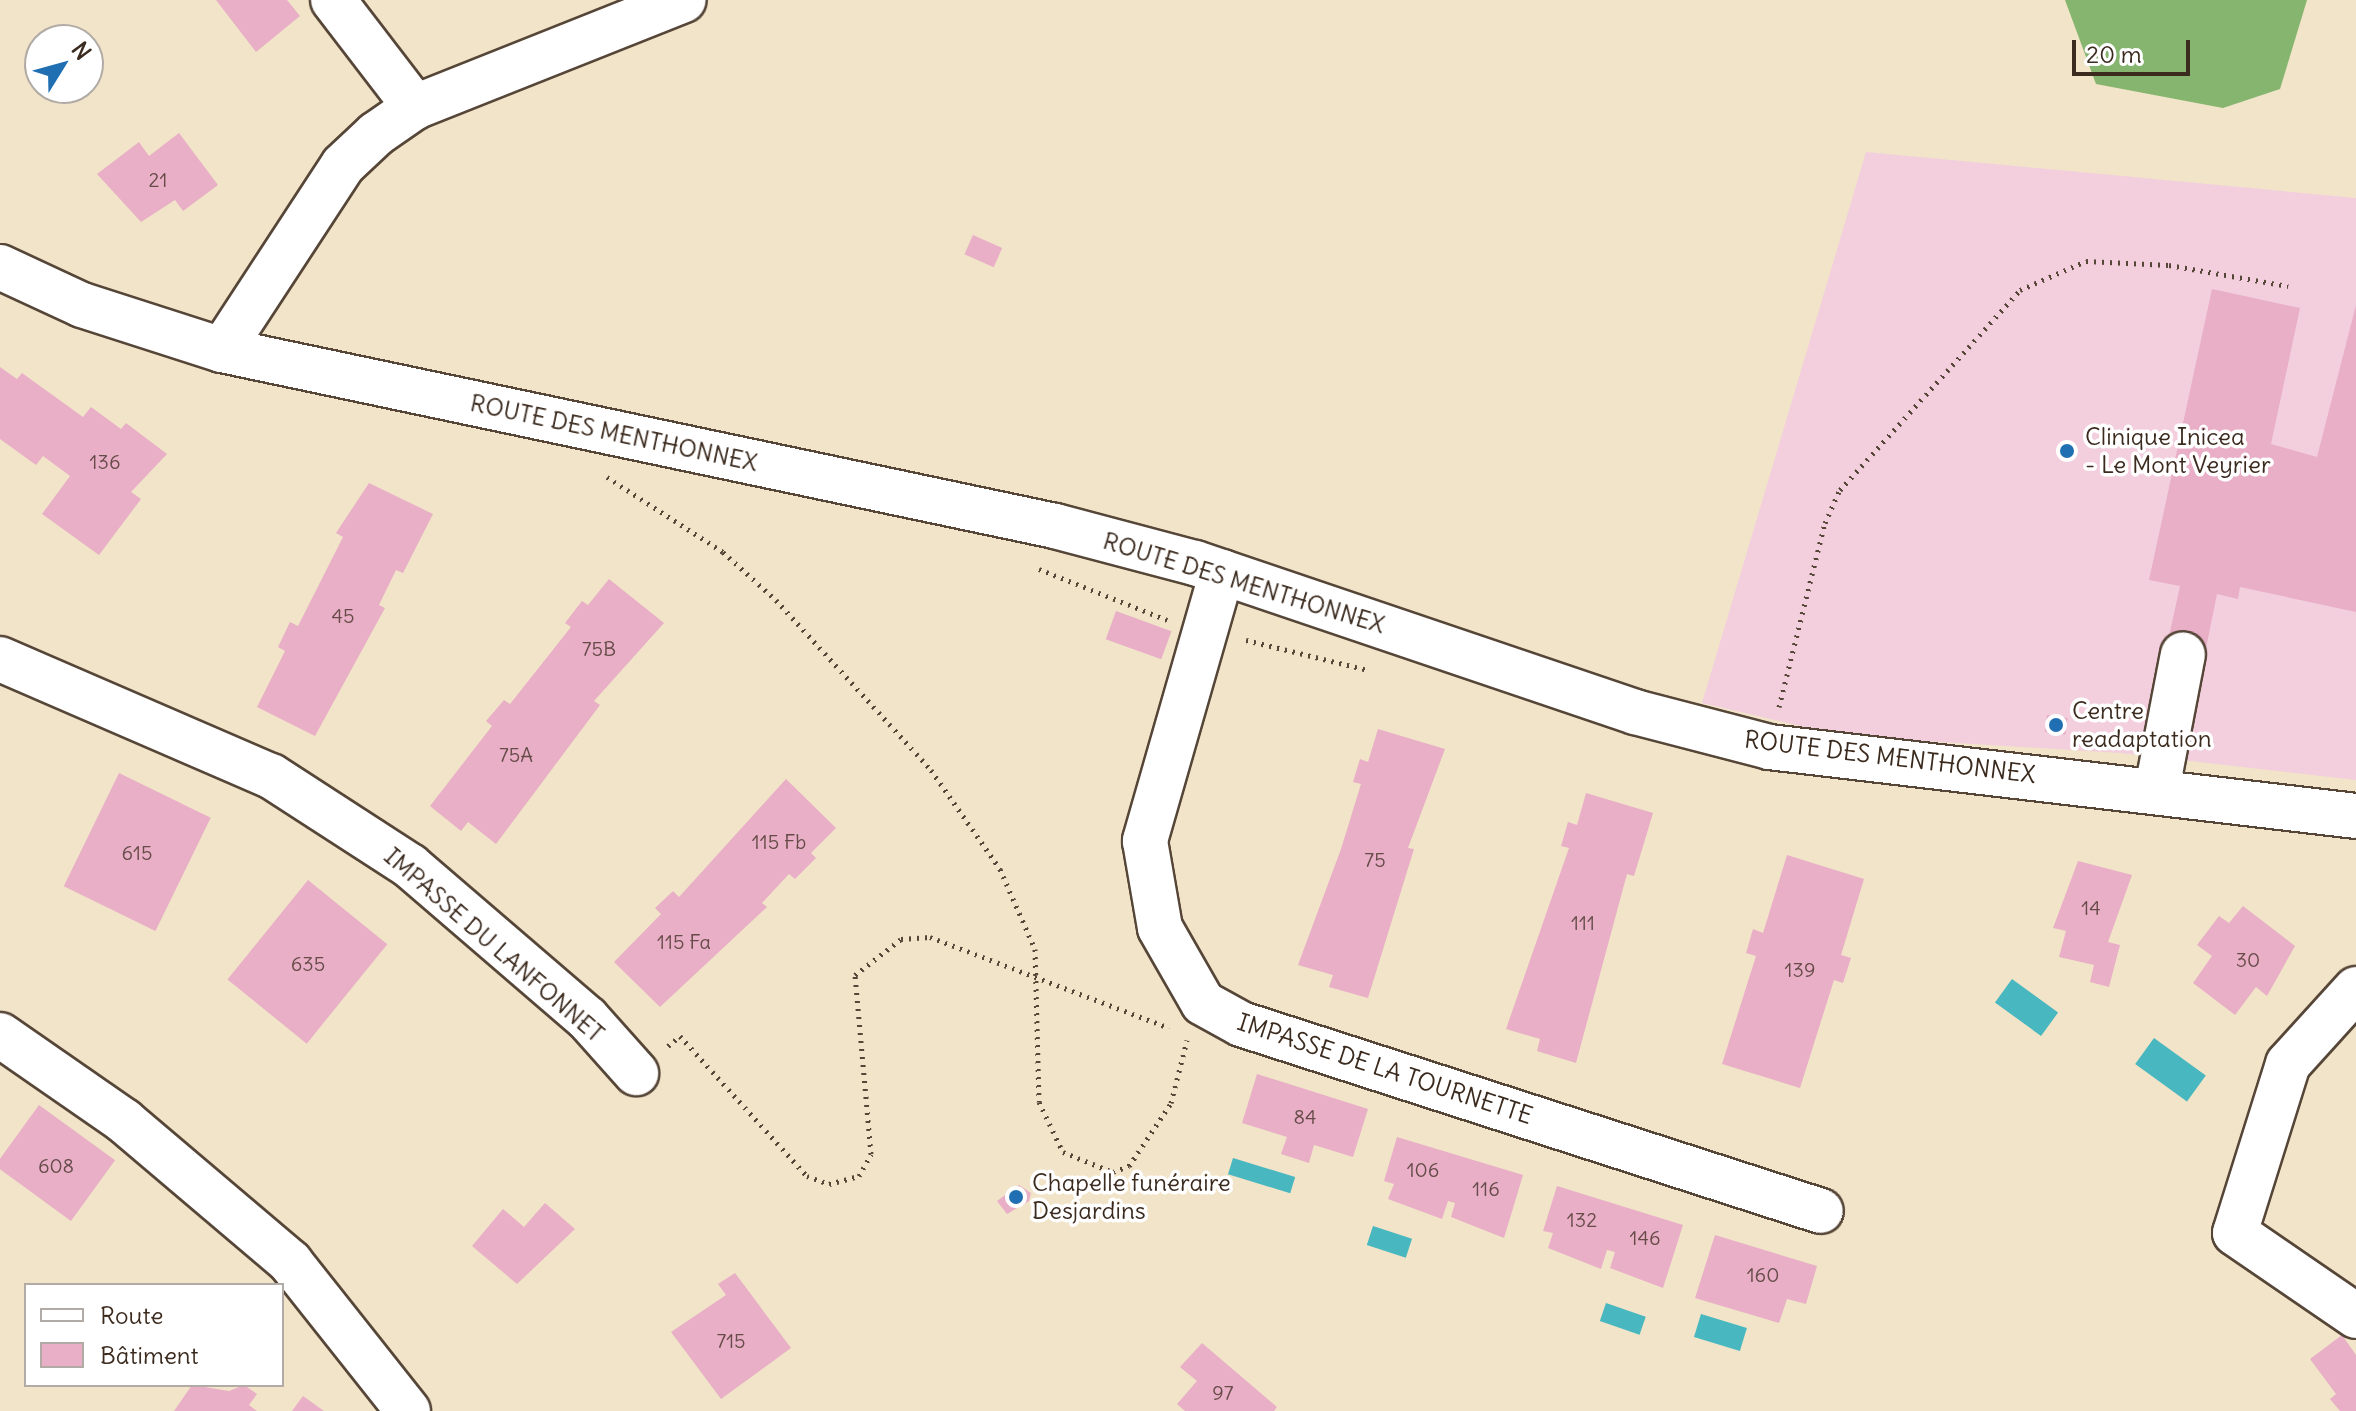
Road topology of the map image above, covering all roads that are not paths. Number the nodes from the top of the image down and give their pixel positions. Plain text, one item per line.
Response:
1 (333, 0) edge
2 (684, 0) edge
3 (415, 107) junction
4 (0, 267) edge
5 (222, 350) junction
6 (1222, 572) junction
7 (2183, 654) dead end
8 (0, 659) edge
9 (2157, 789) junction
10 (2356, 816) edge
11 (2350, 1009) edge
12 (0, 1035) edge
13 (636, 1073) road end
14 (1821, 1211) dead end
15 (2356, 1316) edge
16 (408, 1411) edge

1 - 3 street
2 - 3 street
3 - 5 street
4 - 5 street, ROUTE DES MENTHONNEX
5 - 6 street, ROUTE DES MENTHONNEX
6 - 9 street, ROUTE DES MENTHONNEX
6 - 14 street, IMPASSE DE LA TOURNETTE
7 - 9 street
8 - 13 street, IMPASSE DU LANFONNET
9 - 10 street, ROUTE DES MENTHONNEX
11 - 15 street
12 - 16 street

